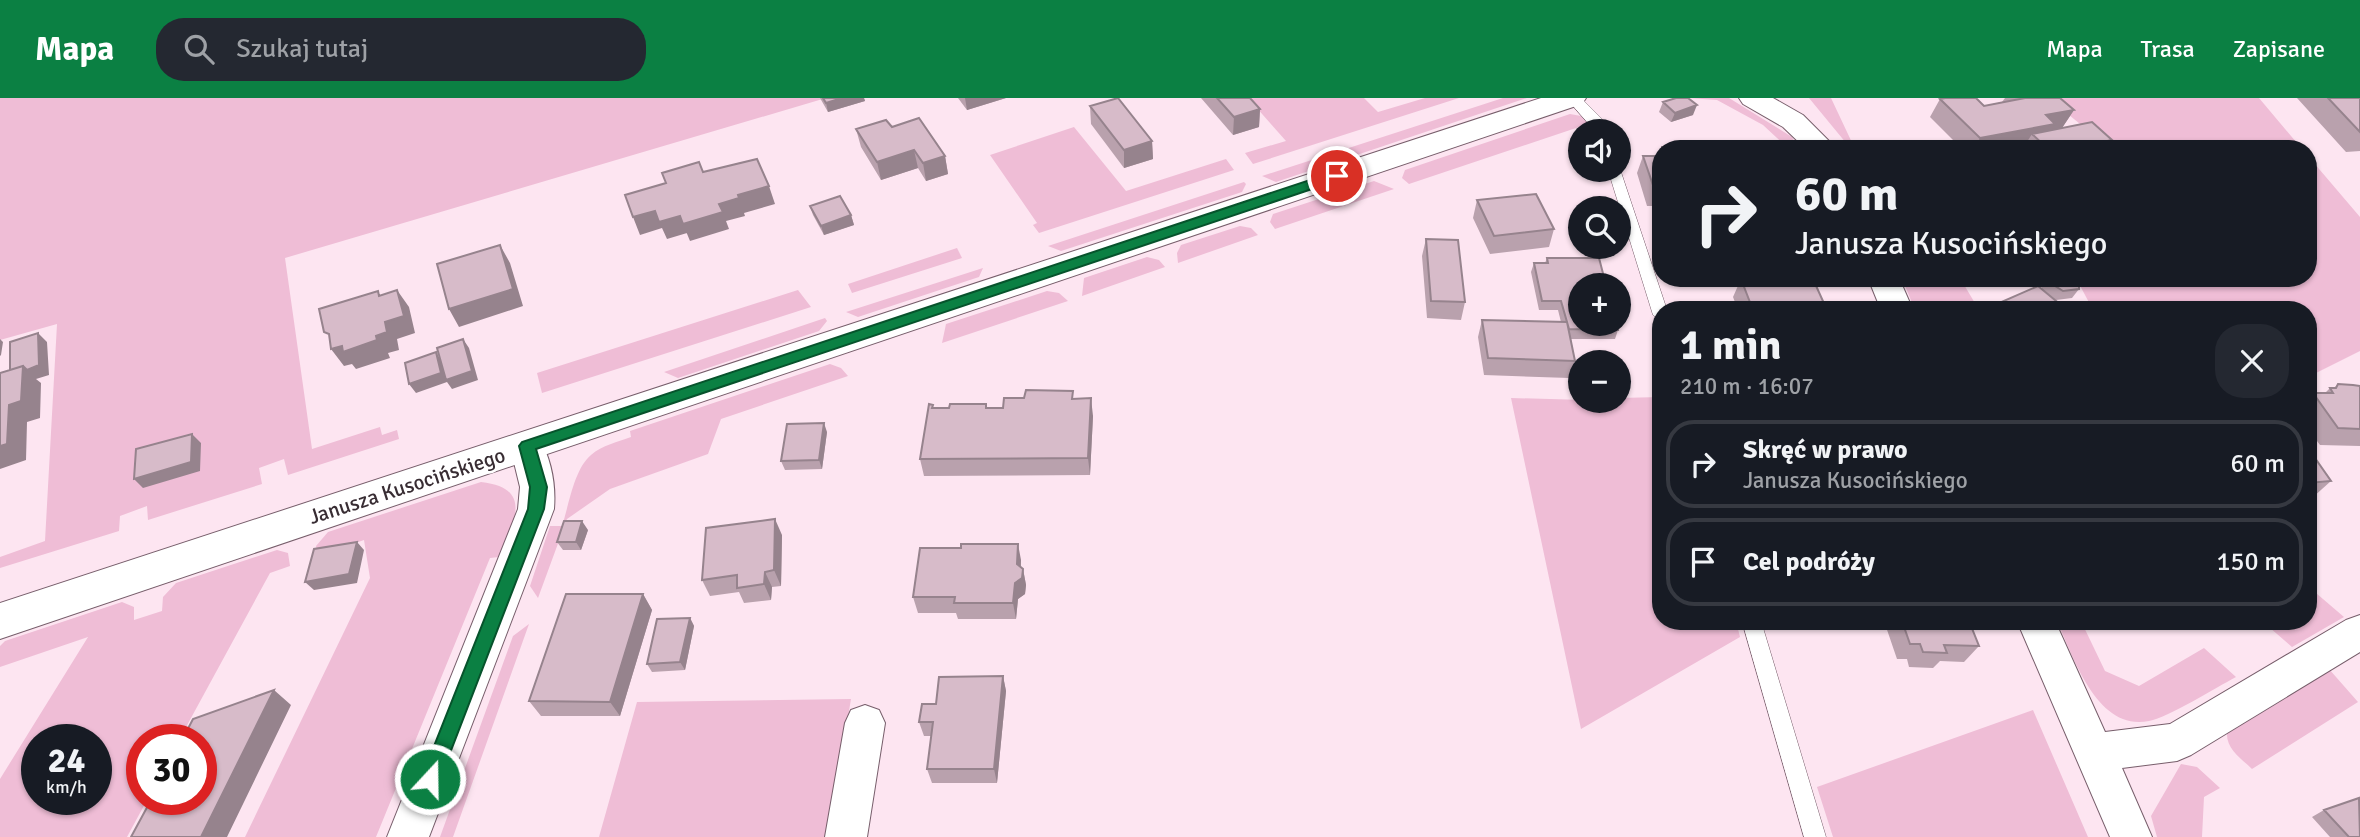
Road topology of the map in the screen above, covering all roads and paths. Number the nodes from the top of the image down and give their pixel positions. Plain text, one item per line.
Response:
1 (1572, 98) edge
2 (1753, 98) edge
3 (1594, 119) edge
4 (1813, 140) edge
5 (1619, 182) edge
6 (1652, 287) edge
7 (527, 446) junction
8 (0, 621) edge
9 (1754, 630) edge
10 (2040, 630) edge
11 (2360, 632) edge
12 (865, 723) dead end
13 (2093, 753) junction
14 (408, 837) edge
15 (846, 837) edge
16 (1815, 837) edge
17 (2131, 837) edge

1 - 3 lane
1 - 7 street, Janusza Kusocińskiego
2 - 4 street
5 - 6 lane
7 - 8 street, Janusza Kusocińskiego
7 - 14 street
9 - 16 lane
10 - 13 street
11 - 13 street
12 - 15 street
13 - 17 street

